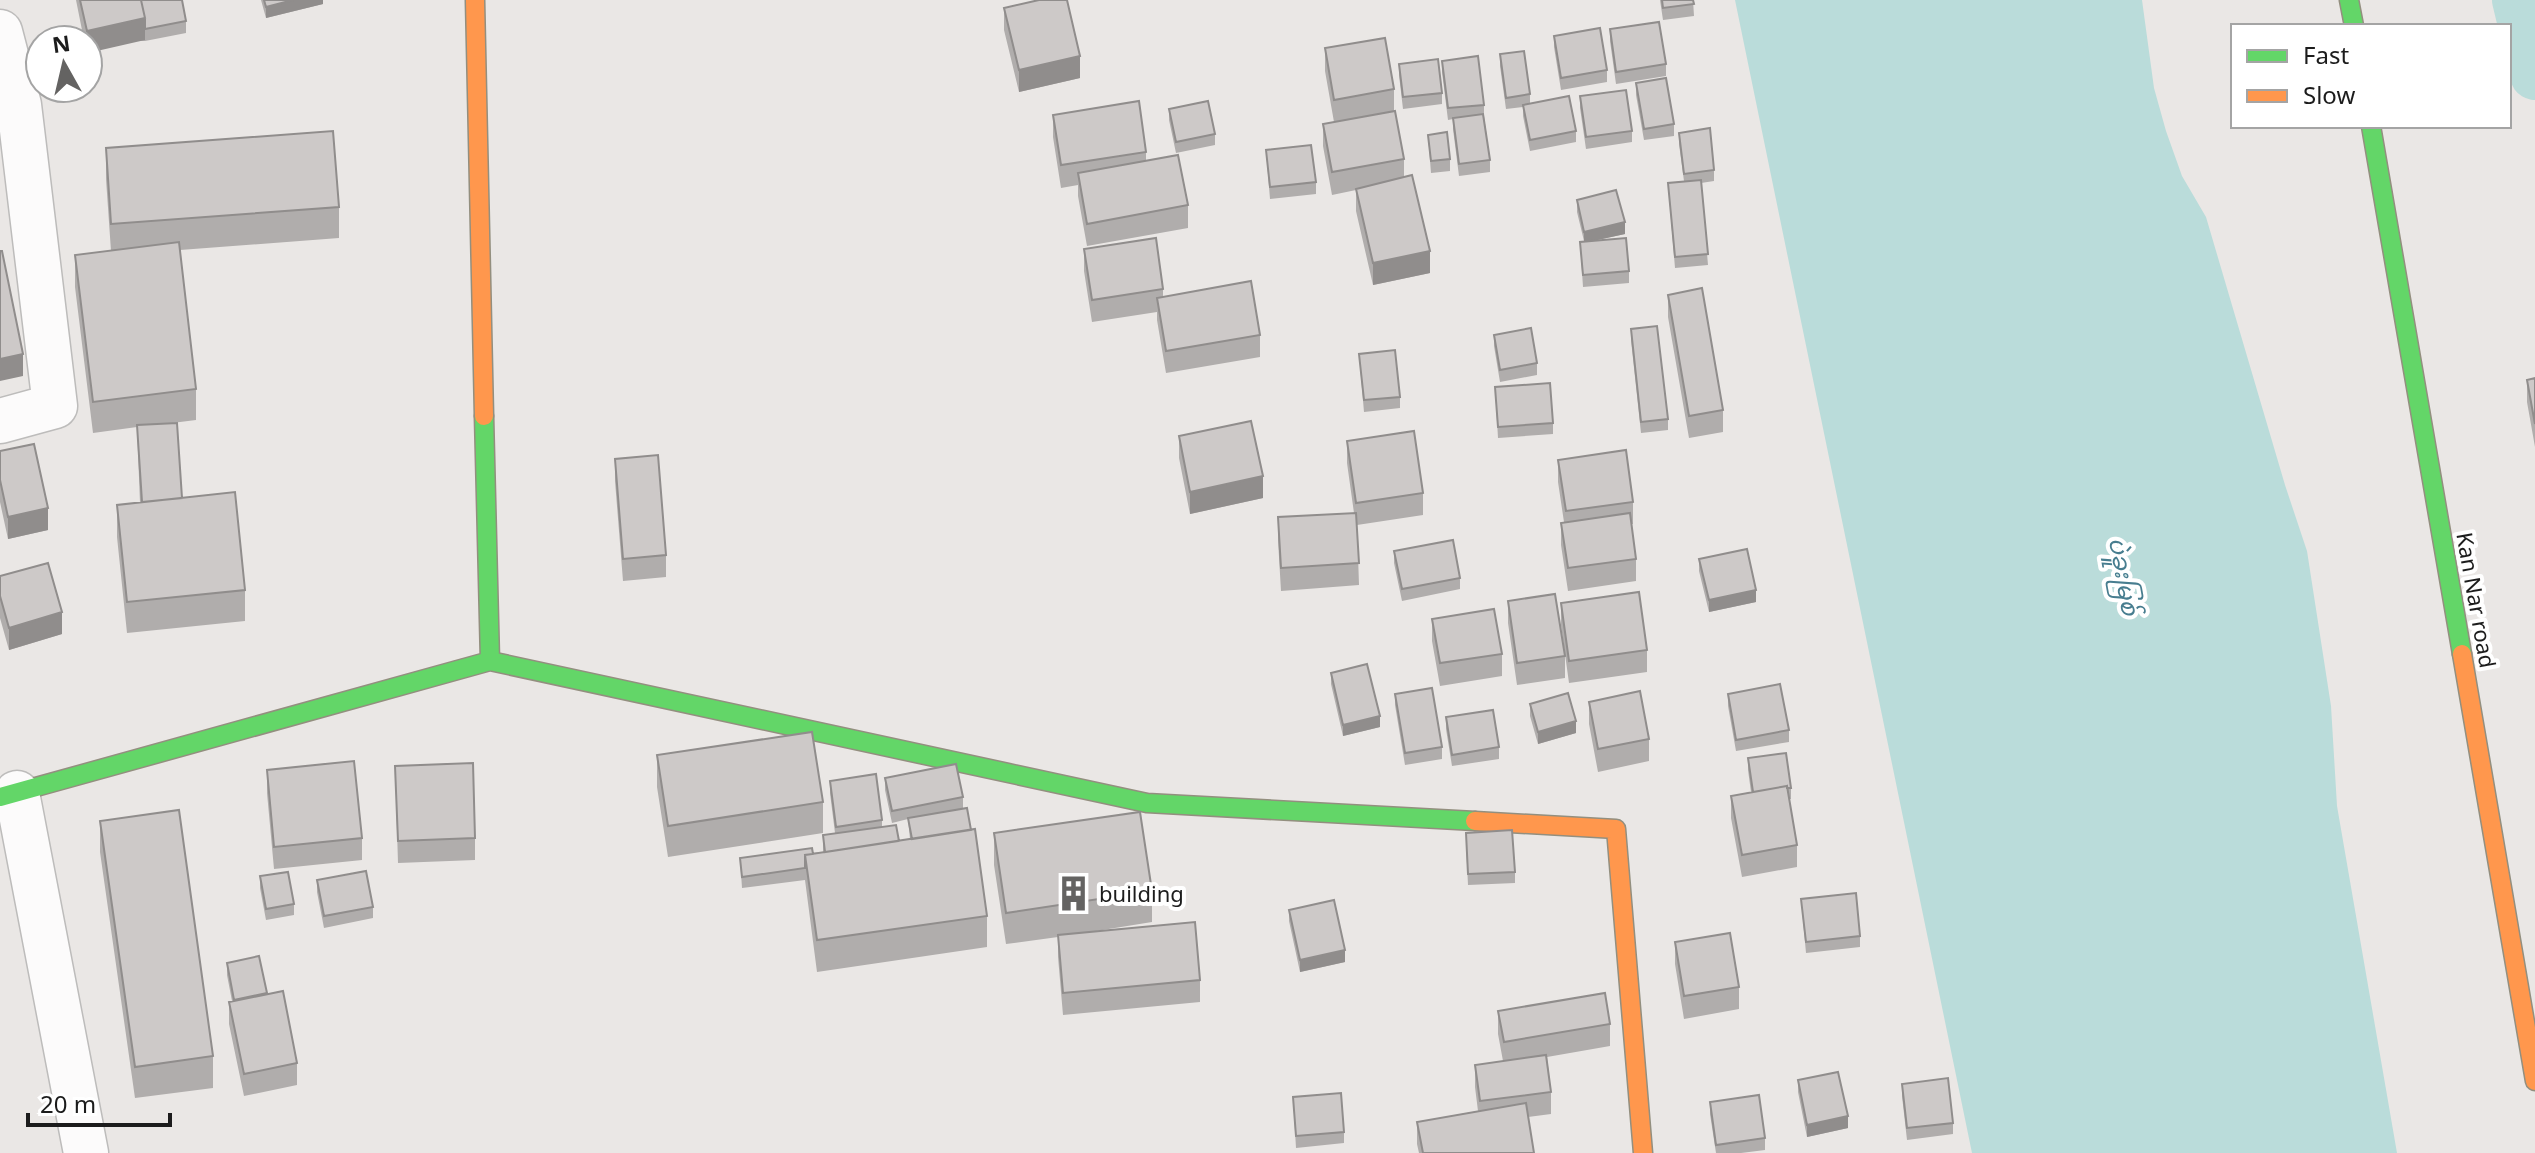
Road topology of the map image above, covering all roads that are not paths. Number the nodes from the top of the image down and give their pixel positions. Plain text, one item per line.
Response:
1 (475, 0) edge
2 (2349, 0) edge
3 (2354, 24) edge
4 (0, 32) edge
5 (9, 107) edge
6 (2371, 128) edge
7 (0, 421) edge
8 (490, 661) junction
9 (8, 795) edge
10 (2535, 1081) edge
11 (86, 1153) edge
12 (1643, 1153) edge

1 - 8 street
2 - 3 street
4 - 5 street
5 - 7 street
6 - 10 street, Kan Nar road
8 - 9 street
8 - 12 street
9 - 11 street

